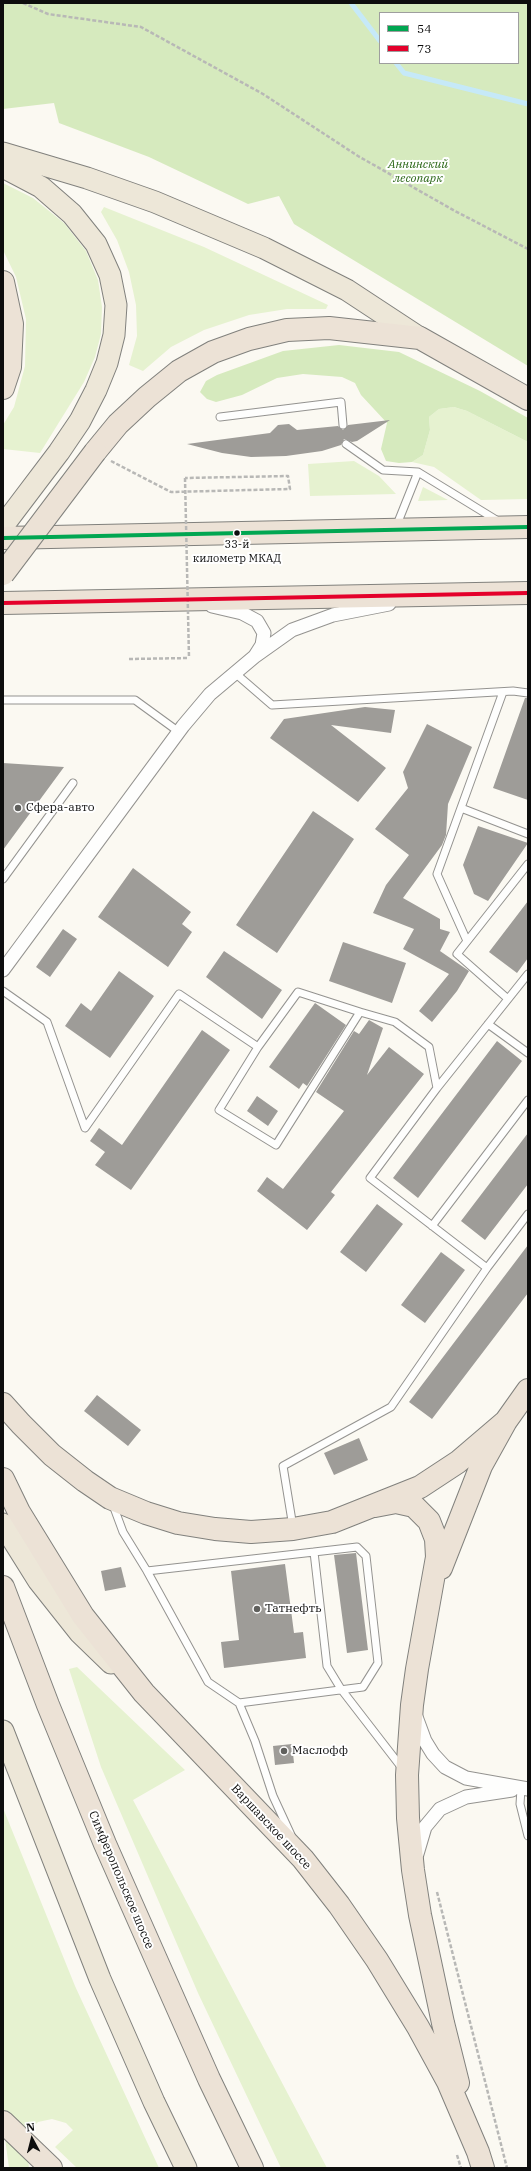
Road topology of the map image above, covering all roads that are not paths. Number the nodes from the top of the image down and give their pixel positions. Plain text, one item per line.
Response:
1 (3, 153) edge
2 (3, 167) edge
3 (3, 282) edge
4 (420, 338) junction
5 (3, 388) edge
6 (528, 399) edge
7 (220, 417) dead end
8 (343, 425) dead end
9 (346, 444) dead end
10 (418, 472) junction
11 (3, 526) edge
12 (518, 528) edge
13 (395, 530) junction
14 (3, 538) edge
15 (3, 574) edge
16 (528, 594) edge
17 (446, 595) junction
18 (143, 600) junction
19 (3, 603) edge
20 (254, 657) junction
21 (235, 673) junction
22 (502, 692) junction
23 (528, 694) edge
24 (3, 700) edge
25 (179, 732) junction
26 (73, 783) dead end
27 (461, 808) junction
28 (528, 834) edge
29 (528, 864) edge
30 (3, 879) edge
31 (467, 941) junction
32 (3, 970) edge
33 (528, 974) edge
34 (3, 992) edge
35 (508, 999) junction
36 (360, 1012) junction
37 (488, 1024) junction
38 (258, 1047) junction
39 (528, 1053) edge
40 (437, 1088) junction
41 (528, 1100) edge
42 (528, 1214) edge
43 (432, 1226) junction
44 (487, 1268) junction
45 (528, 1390) edge
46 (3, 1404) edge
47 (506, 1421) junction
48 (3, 1479) edge
49 (110, 1498) junction
50 (375, 1506) junction
51 (3, 1524) edge
52 (293, 1529) junction
53 (314, 1552) junction
54 (147, 1571) junction
55 (3, 1587) edge
56 (427, 1621) junction
57 (341, 1689) junction
58 (144, 1693) junction
59 (239, 1703) junction
60 (412, 1705) junction
61 (3, 1731) edge
62 (407, 1775) junction
63 (525, 1789) edge
64 (528, 1836) edge
65 (303, 1859) junction
66 (413, 1870) junction
67 (3, 2122) edge
68 (481, 2160) edge
69 (51, 2168) edge
70 (186, 2168) edge
71 (252, 2168) edge

1 - 4 main road
2 - 11 main road
3 - 5 highway
4 - 6 highway
4 - 15 highway, bridge
7 - 8 lane
9 - 10 lane
10 - 12 lane
10 - 13 lane
12 - 13 highway
13 - 14 highway
16 - 17 highway
17 - 18 highway
17 - 20 street
18 - 19 highway
18 - 20 street
20 - 21 street
21 - 22 lane
21 - 25 street
22 - 23 lane
22 - 27 lane
24 - 25 lane
25 - 32 street
26 - 30 lane
27 - 28 lane
27 - 31 lane
29 - 31 lane
31 - 35 lane
33 - 35 lane
34 - 38 lane
35 - 37 lane
36 - 38 lane
36 - 38 lane
36 - 40 lane
37 - 39 lane
37 - 40 lane
40 - 43 lane
41 - 43 lane
42 - 44 lane
43 - 44 lane
44 - 52 lane
45 - 47 highway
46 - 49 highway
47 - 50 highway
47 - 56 highway
48 - 58 highway
49 - 52 highway
49 - 54 lane
50 - 52 highway
50 - 56 highway
51 - 58 main road, Варшавское шоссе
53 - 54 lane
53 - 57 lane
53 - 57 lane
54 - 59 lane
55 - 71 highway, Симферопольское шоссе
56 - 60 highway
57 - 59 lane
57 - 62 lane
58 - 65 highway, Варшавское шоссе
59 - 65 lane
60 - 62 highway
60 - 63 street
61 - 70 main road
62 - 66 highway
63 - 64 lane
63 - 66 street
65 - 68 highway, Варшавское шоссе
66 - 68 highway
67 - 69 highway

